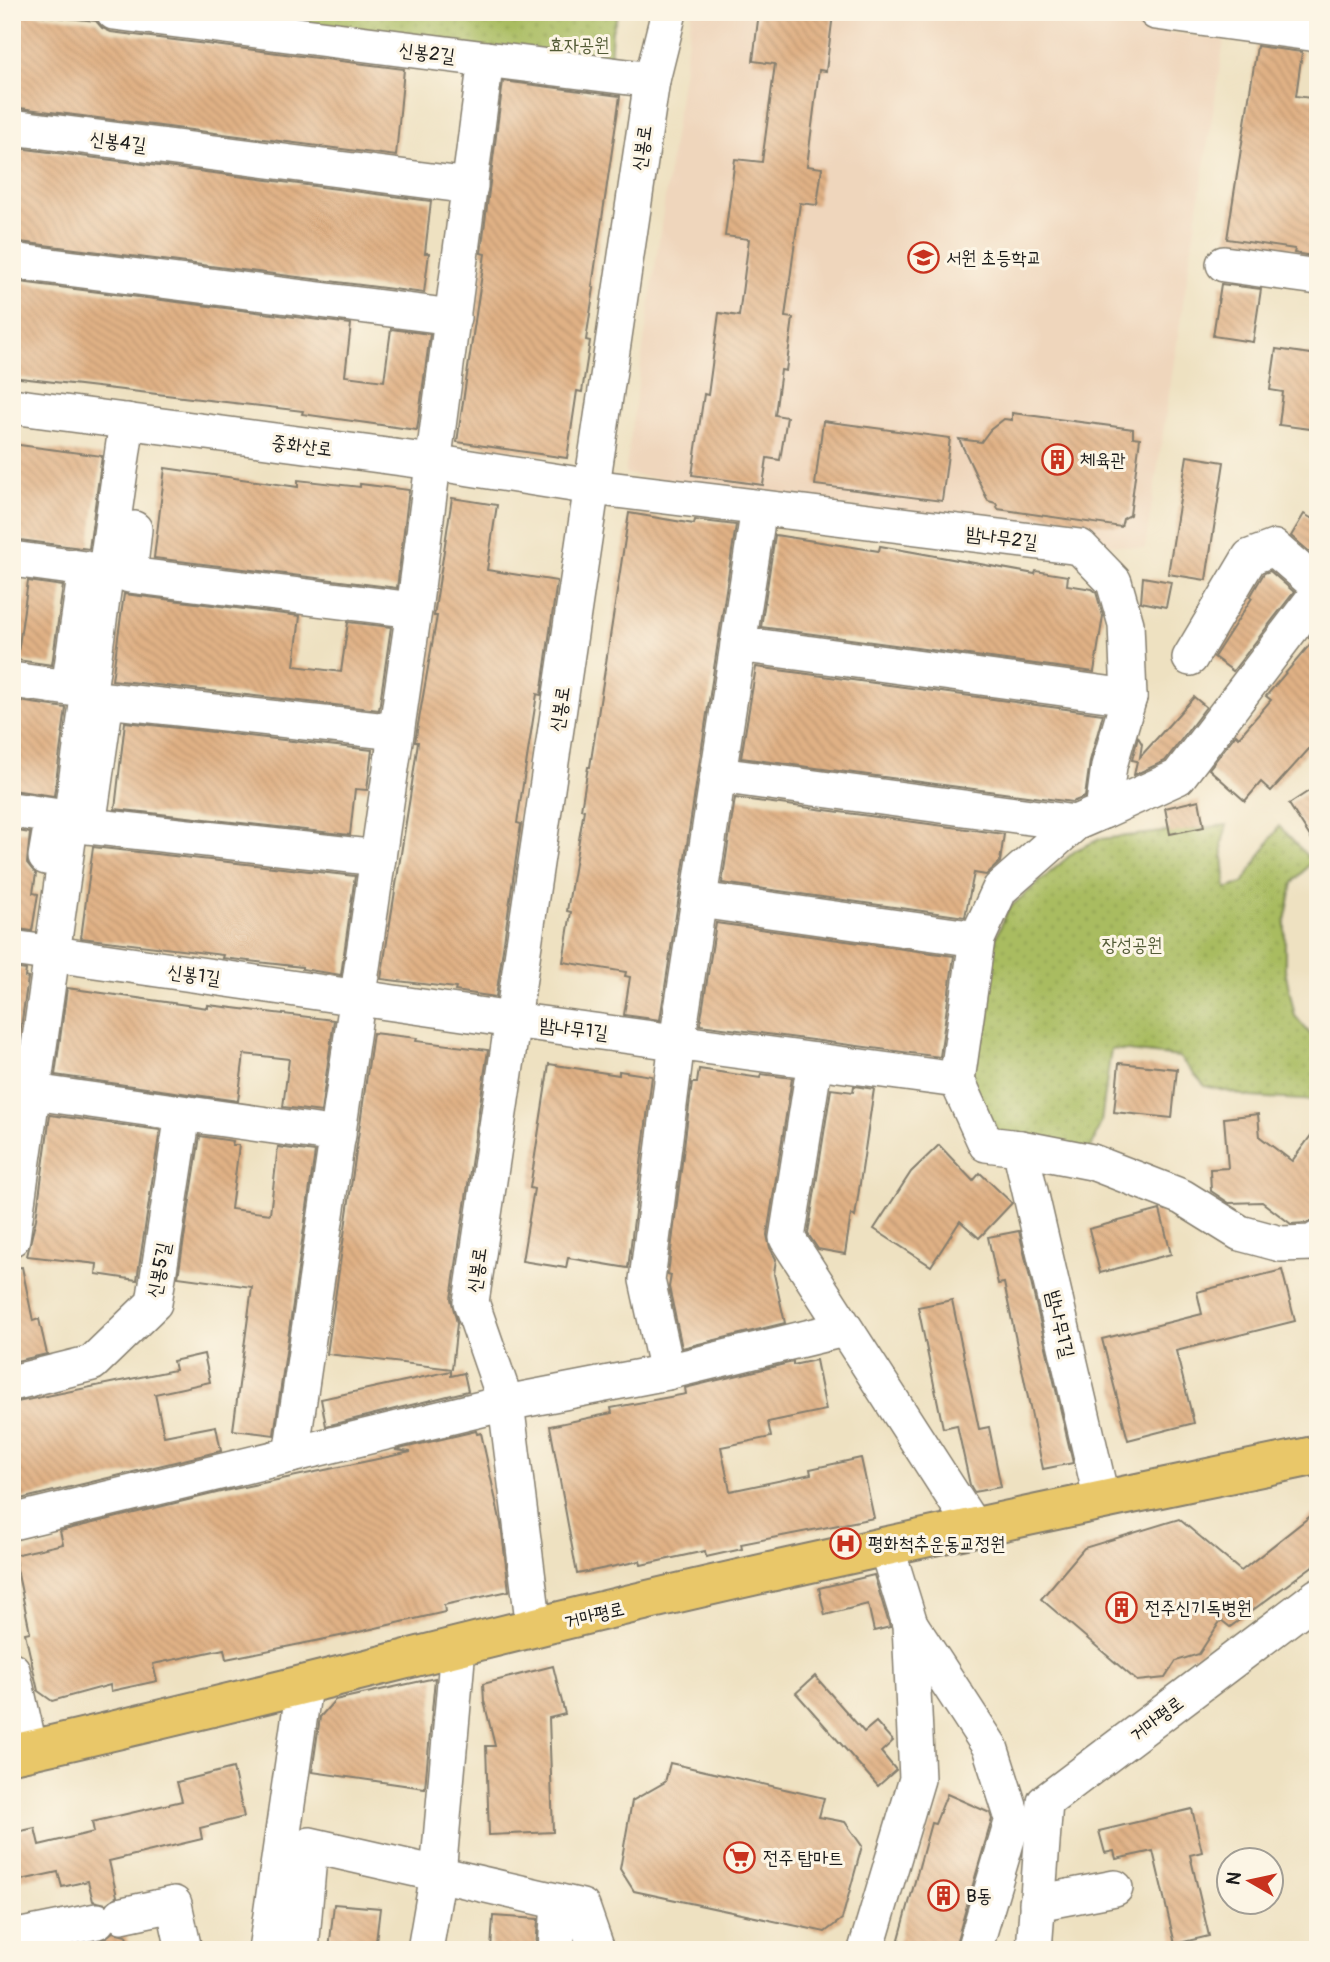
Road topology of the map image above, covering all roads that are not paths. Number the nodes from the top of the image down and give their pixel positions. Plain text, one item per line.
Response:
1 (114, 12) edge
2 (670, 12) edge
3 (1156, 12) edge
4 (1318, 34) edge
5 (486, 59) junction
6 (652, 79) junction
7 (12, 127) edge
8 (470, 186) junction
9 (12, 261) edge
10 (1224, 264) dead end
11 (1318, 277) edge
12 (453, 317) junction
13 (12, 406) edge
14 (136, 423) junction
15 (432, 462) junction
16 (592, 487) junction
17 (759, 508) junction
18 (12, 559) edge
19 (1318, 586) edge
20 (1318, 593) edge
21 (414, 610) junction
22 (738, 643) junction
23 (1190, 658) dead end
24 (12, 680) edge
25 (1129, 697) junction
26 (396, 732) junction
27 (718, 775) junction
28 (12, 810) edge
29 (1089, 817) junction
30 (378, 858) junction
31 (699, 900) junction
32 (977, 939) junction
33 (22, 949) edge
34 (358, 997) junction
35 (512, 1020) junction
36 (677, 1041) junction
37 (815, 1060) junction
38 (957, 1080) junction
39 (22, 1090) edge
40 (183, 1114) junction
41 (338, 1135) junction
42 (1020, 1148) junction
43 (12, 1238) edge
44 (1318, 1238) edge
45 (844, 1329) junction
46 (667, 1372) junction
47 (12, 1383) edge
48 (506, 1403) junction
49 (291, 1455) junction
50 (1318, 1455) edge
51 (1101, 1501) junction
52 (12, 1522) edge
53 (973, 1527) junction
54 (886, 1546) junction
55 (1318, 1596) edge
56 (910, 1624) junction
57 (534, 1628) junction
58 (458, 1648) junction
59 (12, 1670) edge
60 (304, 1686) junction
61 (21, 1752) edge
62 (438, 1874) junction
63 (1115, 1888) dead end
64 (559, 1902) junction
65 (1037, 1903) junction
66 (90, 1928) edge
67 (12, 1938) edge
68 (184, 1950) edge
69 (266, 1950) edge
70 (301, 1950) edge
71 (425, 1950) edge
72 (556, 1950) edge
73 (597, 1950) edge
74 (866, 1950) edge
75 (974, 1950) edge
76 (1034, 1950) edge

1 - 5 street, 신봉2길
2 - 6 street, 신봉로
3 - 4 street
5 - 6 street, 신봉2길
5 - 8 street
6 - 16 street, 신봉로
7 - 8 street, 신봉4길
8 - 12 street
9 - 12 street
10 - 11 street
12 - 15 street
13 - 14 street, 중화산로
14 - 15 street, 중화산로
14 - 21 street
14 - 39 street
15 - 16 street, 중화산로
15 - 21 street
16 - 17 street, 밤나무2길
16 - 35 street, 신봉로
17 - 22 street
17 - 25 street, 밤나무2길
18 - 24 street
19 - 23 street
20 - 29 street
21 - 26 street
22 - 25 street
22 - 27 street
25 - 29 street, 밤나무2길
26 - 30 street
26 - 30 street
27 - 29 street
27 - 31 street
28 - 33 street
29 - 32 street
30 - 34 street
31 - 32 street
31 - 36 street
32 - 38 street
33 - 34 street, 신봉1길
34 - 35 street, 신봉1길
34 - 41 street
35 - 36 street, 밤나무1길
35 - 48 street, 신봉로
36 - 37 street, 밤나무1길
36 - 46 street
37 - 38 street, 밤나무1길
37 - 45 street
38 - 42 street
39 - 40 street
39 - 43 street
40 - 41 street
40 - 47 street, 신봉5길
41 - 49 street
42 - 44 street
42 - 51 street, 밤나무1길
45 - 46 street
45 - 53 street
46 - 48 street
48 - 49 street
48 - 57 street, 신봉로
49 - 52 street
50 - 51 main road, 거마평로
51 - 53 main road, 거마평로
53 - 54 main road, 거마평로
54 - 56 street
54 - 57 main road, 거마평로
55 - 65 street, 거마평로
56 - 74 street
56 - 75 street
57 - 58 main road, 거마평로
58 - 60 main road, 거마평로
58 - 62 street
59 - 61 street
60 - 61 main road, 거마평로
60 - 69 street
62 - 64 street
62 - 70 street
62 - 71 street
63 - 65 street
64 - 72 street
64 - 73 street
65 - 76 street, 거마평로
66 - 67 street
66 - 68 street

